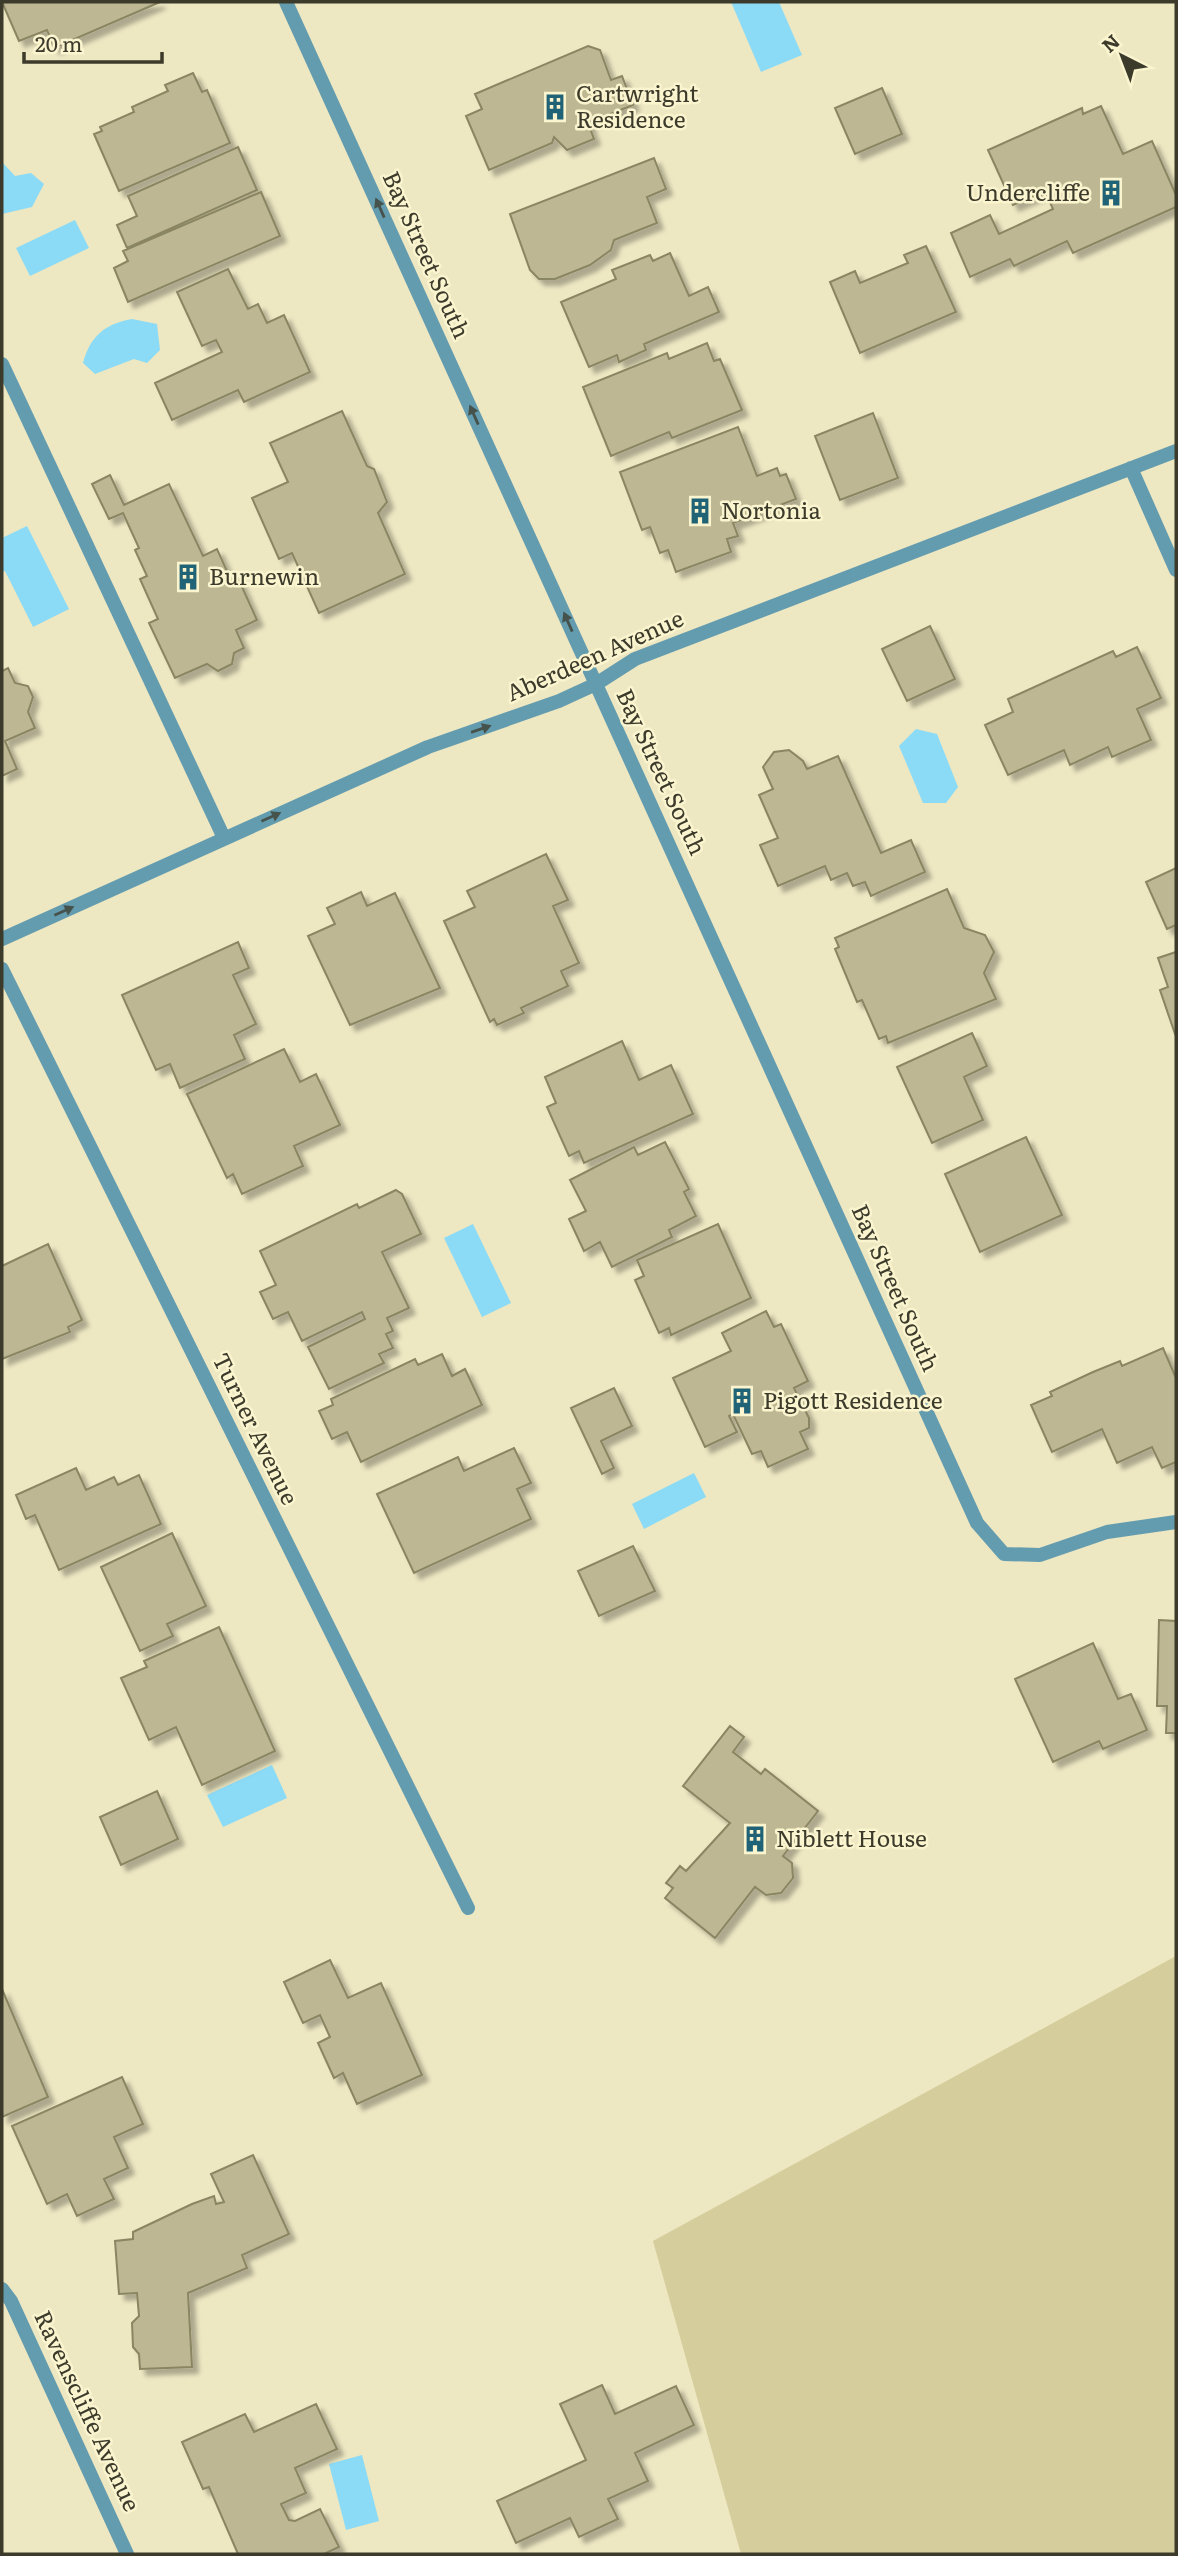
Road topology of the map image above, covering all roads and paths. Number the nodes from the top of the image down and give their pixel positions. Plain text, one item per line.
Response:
1 (286, 2) edge
2 (2, 364) edge
3 (1176, 451) edge
4 (1131, 468) junction
5 (1176, 570) edge
6 (596, 684) junction
7 (224, 838) junction
8 (2, 939) edge
9 (2, 969) edge
10 (1176, 1522) edge
11 (468, 1908) dead end
12 (2, 2289) edge
13 (127, 2554) edge

6 -> 1 street, Bay Street South
2 - 7 street
3 - 4 street, Aberdeen Avenue
4 - 5 street
4 - 6 street, Aberdeen Avenue
7 -> 6 street, Aberdeen Avenue
6 - 10 street, Bay Street South
8 -> 7 street, Aberdeen Avenue
9 - 11 street, Turner Avenue
12 - 13 street, Ravenscliffe Avenue

